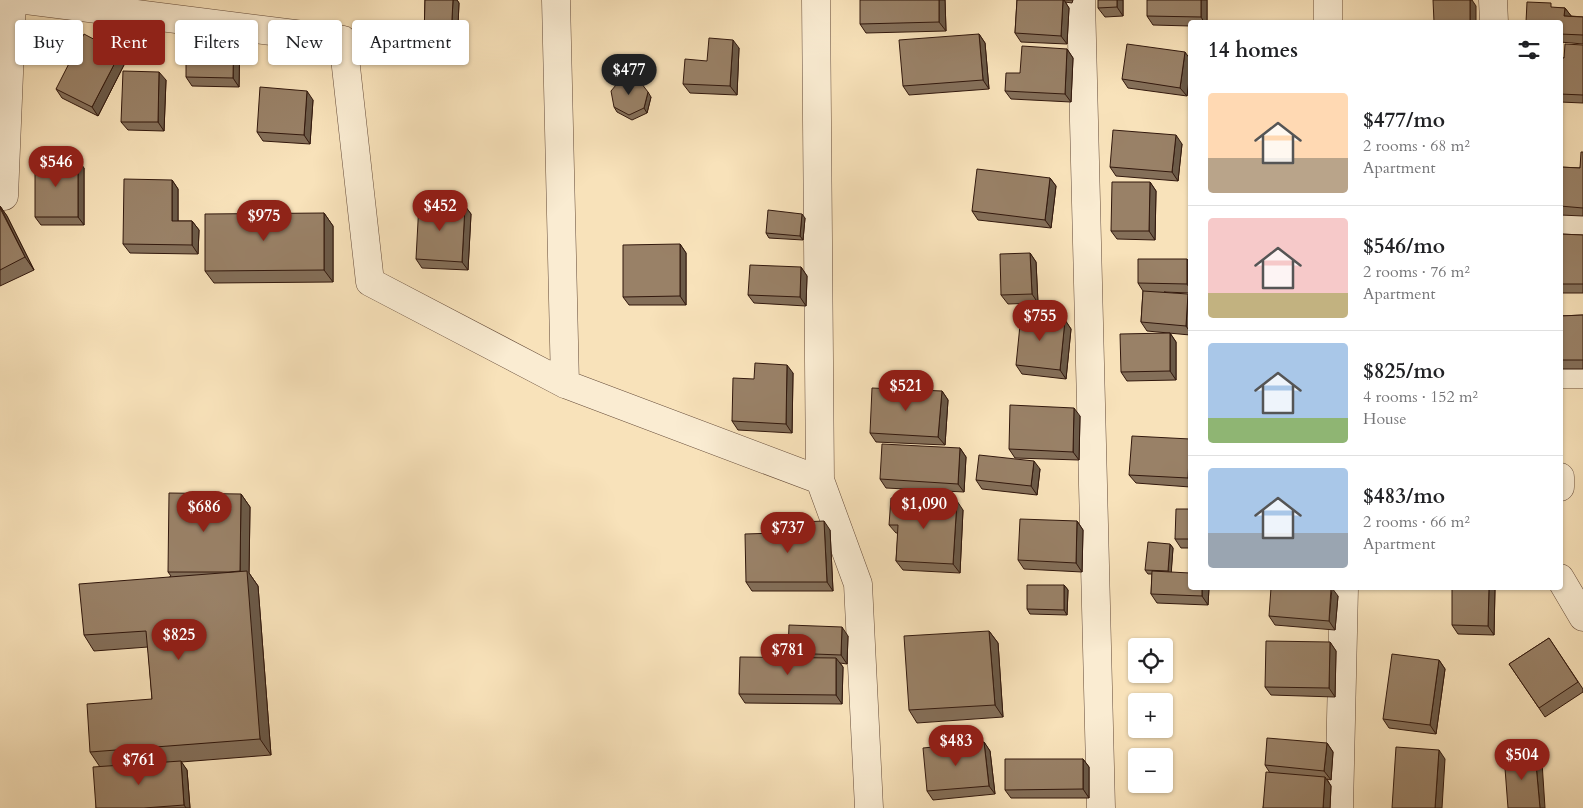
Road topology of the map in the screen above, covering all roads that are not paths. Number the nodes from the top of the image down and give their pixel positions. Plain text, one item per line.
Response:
1 (12, 0) edge
2 (26, 0) edge
3 (556, 0) edge
4 (816, 0) edge
5 (1081, 0) edge
6 (1328, 0) edge
7 (1492, 0) edge
8 (1328, 20) edge
9 (1494, 20) edge
10 (4, 196) dead end
11 (1583, 224) edge
12 (1563, 227) edge
13 (1563, 374) edge
14 (1583, 374) edge
15 (565, 384) junction
16 (820, 480) junction
17 (1563, 583) edge
18 (1344, 590) edge
19 (1583, 617) edge
20 (869, 808) edge
21 (1101, 808) edge
22 (1339, 808) edge

1 - 10 street
2 - 15 street
3 - 15 street
4 - 16 street
5 - 21 street
6 - 8 street
7 - 9 street
11 - 12 street
13 - 14 street
15 - 16 street
16 - 20 street
17 - 19 street
18 - 22 street

